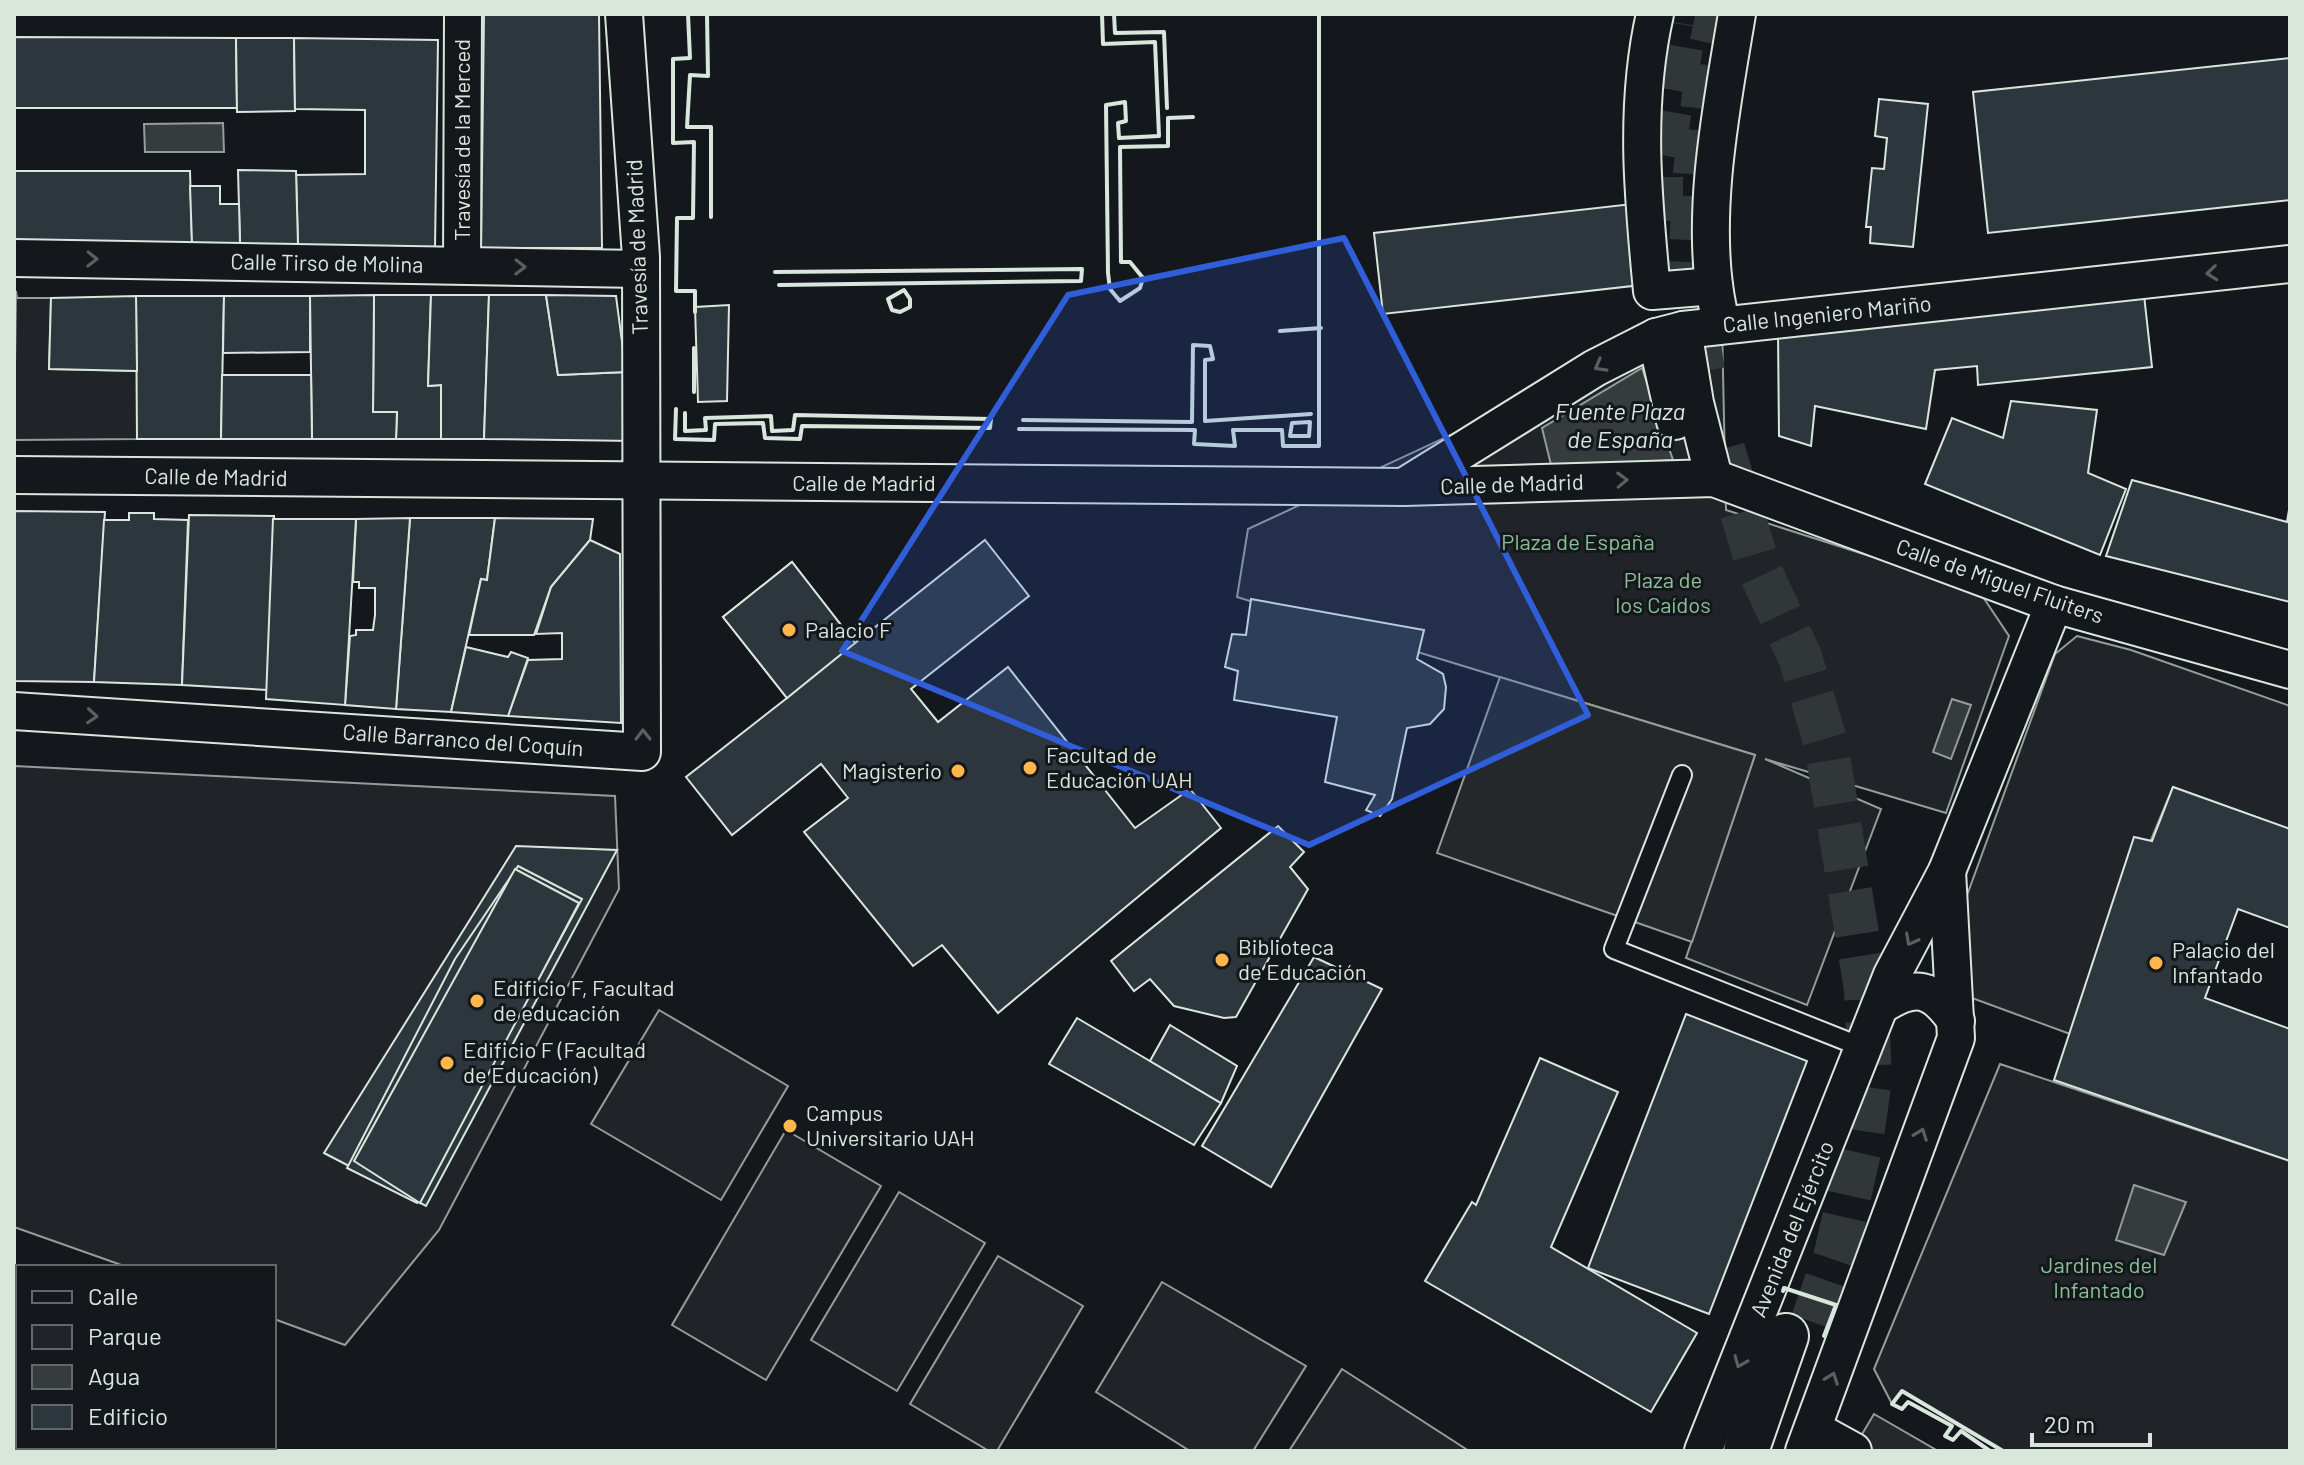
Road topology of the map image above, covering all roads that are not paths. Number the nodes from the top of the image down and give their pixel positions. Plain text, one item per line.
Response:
1 (463, 14) edge
2 (624, 14) edge
3 (1655, 14) edge
4 (1737, 14) edge
5 (14, 258) edge
6 (640, 263) junction
7 (2290, 264) edge
8 (462, 265) junction
9 (1714, 286) junction
10 (1722, 326) junction
11 (1669, 333) junction
12 (14, 475) edge
13 (1703, 478) junction
14 (644, 481) junction
15 (1404, 487) junction
16 (2054, 604) junction
17 (2290, 670) edge
18 (14, 711) edge
19 (1682, 775) dead end
20 (1947, 871) junction
21 (1880, 1006) junction
22 (1956, 1021) junction
23 (1864, 1048) junction
24 (1808, 1440) edge
25 (1703, 1451) edge
26 (1746, 1451) edge
27 (1757, 1451) edge
28 (1853, 1451) edge

1 - 8 street, Travesía de la Merced
2 - 6 street, Travesía de Madrid
3 - 9 street
4 - 9 street
5 -> 8 street, Calle Tirso de Molina
8 -> 6 street, Calle Tirso de Molina
6 - 14 street, Travesía de Madrid
7 -> 10 street, Calle Ingeniero Mariño
9 - 10 street
10 - 11 street, Calle Ingeniero Mariño
11 - 13 street
11 -> 15 street, Calle Ingeniero Mariño
12 - 14 street, Calle de Madrid
15 -> 13 street, Calle de Madrid
13 - 16 street, Calle de Miguel Fluiters
14 - 15 street, Calle de Madrid
18 -> 14 street, Calle Barranco del Coquín
16 - 17 street, Calle de Miguel Fluiters
16 - 20 street, Avenida del Ejército
19 - 23 lane
20 -> 21 street, Avenida del Ejército
20 - 22 street, Avenida del Ejército
21 - 22 street
21 - 23 street, Avenida del Ejército
24 -> 22 street, Avenida del Ejército
23 -> 25 street, Avenida del Ejército
24 - 28 street
26 - 27 main road, Avenida del Ejército

